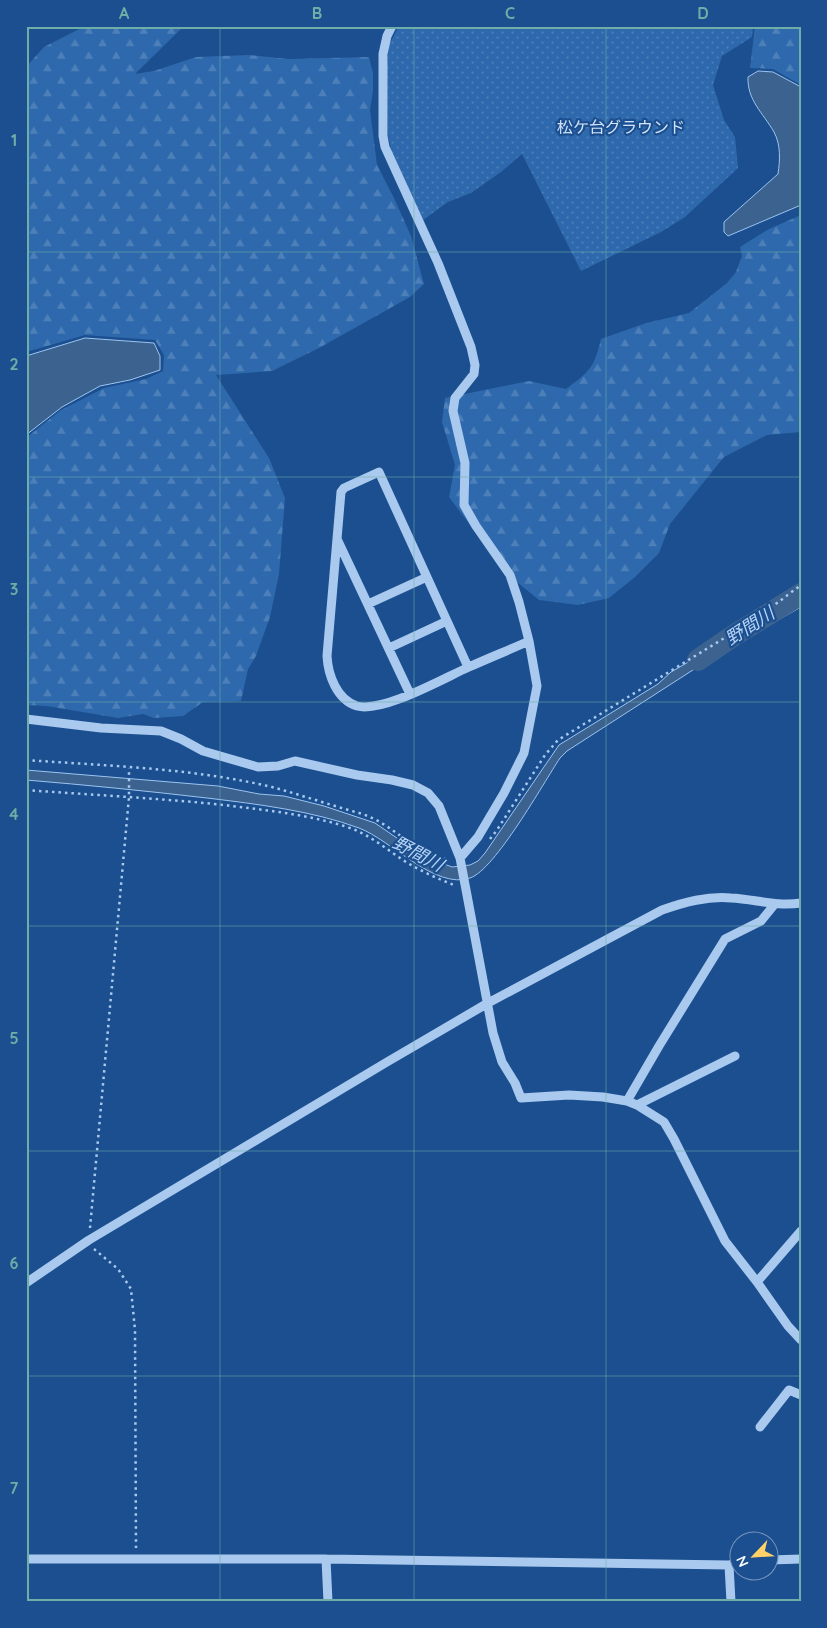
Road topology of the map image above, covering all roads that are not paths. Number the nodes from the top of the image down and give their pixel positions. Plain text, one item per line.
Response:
1 (392, 26) edge
2 (337, 538) junction
3 (427, 577) junction
4 (368, 604) junction
5 (447, 621) junction
6 (529, 641) junction
7 (389, 648) junction
8 (468, 667) junction
9 (410, 694) junction
10 (26, 719) edge
11 (460, 858) junction
12 (801, 903) edge
13 (774, 904) junction
14 (488, 1003) junction
15 (735, 1056) dead end
16 (627, 1101) junction
17 (637, 1105) junction
18 (801, 1231) edge
19 (757, 1282) junction
20 (26, 1284) edge
21 (801, 1340) edge
22 (801, 1394) edge
23 (760, 1427) dead end
24 (326, 1558) junction
25 (26, 1559) edge
26 (801, 1559) edge
27 (780, 1560) edge
28 (729, 1565) joint
29 (328, 1602) edge
30 (731, 1602) edge

1 - 6 street
2 - 3 street
2 - 4 street
2 - 9 street
3 - 4 street
3 - 5 street
4 - 7 street
5 - 7 street
5 - 8 street
6 - 8 street
6 - 11 street
7 - 9 street
8 - 9 street
10 - 11 street
11 - 14 street
12 - 13 street
13 - 14 street
13 - 16 street
14 - 16 street
14 - 20 street
15 - 17 street
16 - 17 street
17 - 19 street
18 - 19 street
19 - 21 street
22 - 23 street
24 - 25 street
24 - 28 street
24 - 29 street
26 - 27 street
28 - 30 street

